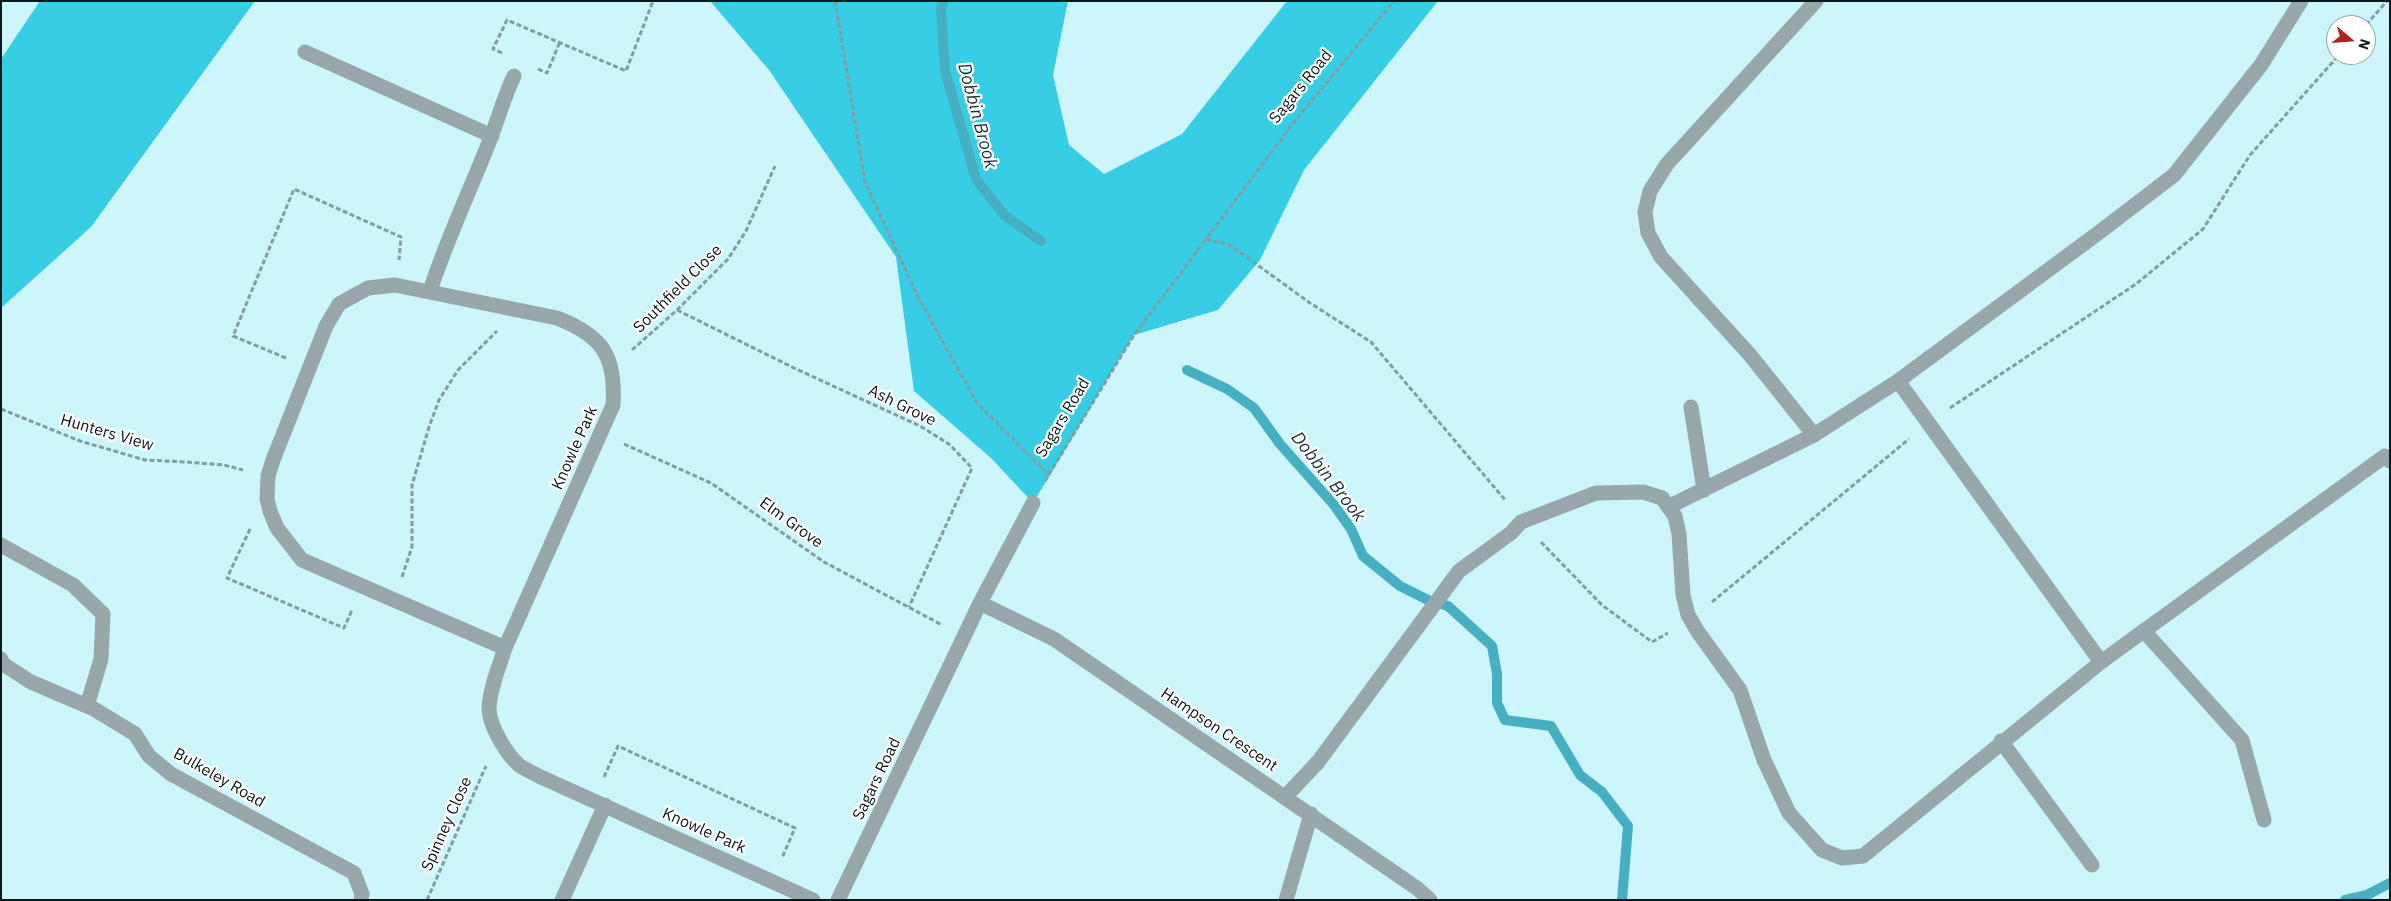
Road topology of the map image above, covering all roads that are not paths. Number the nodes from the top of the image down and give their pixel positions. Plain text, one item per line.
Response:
1 (1816, 1) edge
2 (2301, 1) edge
3 (305, 52) dead end
4 (514, 76) dead end
5 (492, 136) junction
6 (430, 292) junction
7 (1898, 382) junction
8 (1691, 407) dead end
9 (1814, 435) junction
10 (2390, 461) edge
11 (1704, 490) junction
12 (1033, 503) road end
13 (1668, 507) junction
14 (1, 545) edge
15 (980, 603) junction
16 (2144, 631) junction
17 (505, 648) junction
18 (1, 659) edge
19 (2101, 662) junction
20 (87, 706) junction
21 (2001, 742) junction
22 (1286, 796) junction
23 (599, 803) junction
24 (1311, 814) junction
25 (2264, 820) dead end
26 (2092, 865) dead end
27 (361, 900) edge
28 (562, 900) edge
29 (813, 900) edge
30 (838, 900) edge
31 (1286, 900) edge
32 (1430, 900) edge

1 - 9 street
2 - 7 street
3 - 5 street
4 - 5 street
5 - 6 street
6 - 17 street, Knowle Park
6 - 17 street, Knowle Park
7 - 9 street
7 - 19 street
8 - 11 street
9 - 11 street
10 - 16 street
11 - 13 street
12 - 15 street, Sagars Road
13 - 21 street
13 - 22 street
14 - 20 street
15 - 22 street, Hampson Crescent
15 - 30 street, Sagars Road
16 - 19 street
16 - 25 street
17 - 23 street, Knowle Park
18 - 20 street, Bulkeley Road
19 - 21 street
20 - 27 street, Bulkeley Road
21 - 26 street
22 - 24 street, Hampson Crescent
23 - 28 street
23 - 29 street, Knowle Park
24 - 31 street
24 - 32 street, Hampson Crescent

